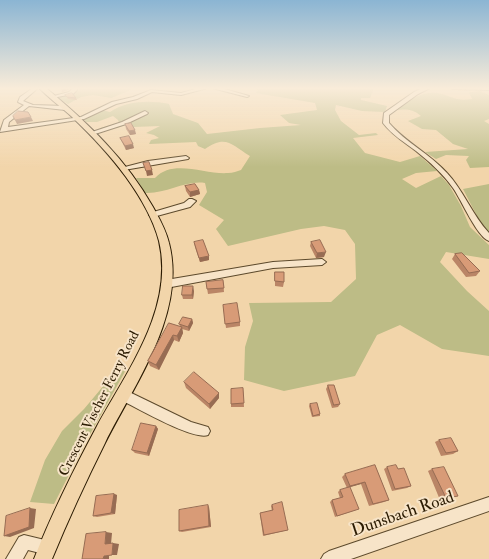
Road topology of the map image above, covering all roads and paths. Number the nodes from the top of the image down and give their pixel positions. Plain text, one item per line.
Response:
1 (15, 114) edge
2 (71, 114) edge
3 (90, 114) edge
4 (143, 114) edge
5 (386, 114) edge
6 (77, 120) junction
7 (3, 130) edge
8 (92, 133) junction
9 (186, 158) dead end
10 (124, 168) junction
11 (192, 201) dead end
12 (153, 215) junction
13 (489, 238) edge
14 (322, 262) dead end
15 (166, 284) junction
16 (122, 395) junction
17 (204, 431) dead end
18 (489, 504) edge
19 (46, 553) edge
20 (14, 559) edge
21 (329, 559) edge

1 - 7 street
2 - 6 main road, Crescent Vischer Ferry Road
3 - 6 street
4 - 8 street
5 - 13 street
6 - 7 street
6 - 8 main road, Crescent Vischer Ferry Road
8 - 10 main road, Crescent Vischer Ferry Road
9 - 10 street
10 - 12 main road, Crescent Vischer Ferry Road
11 - 12 street
12 - 15 main road, Crescent Vischer Ferry Road
14 - 15 street
15 - 16 main road, Crescent Vischer Ferry Road
16 - 17 street
16 - 19 main road, Crescent Vischer Ferry Road
18 - 21 street, Dunsbach Road
19 - 20 street

